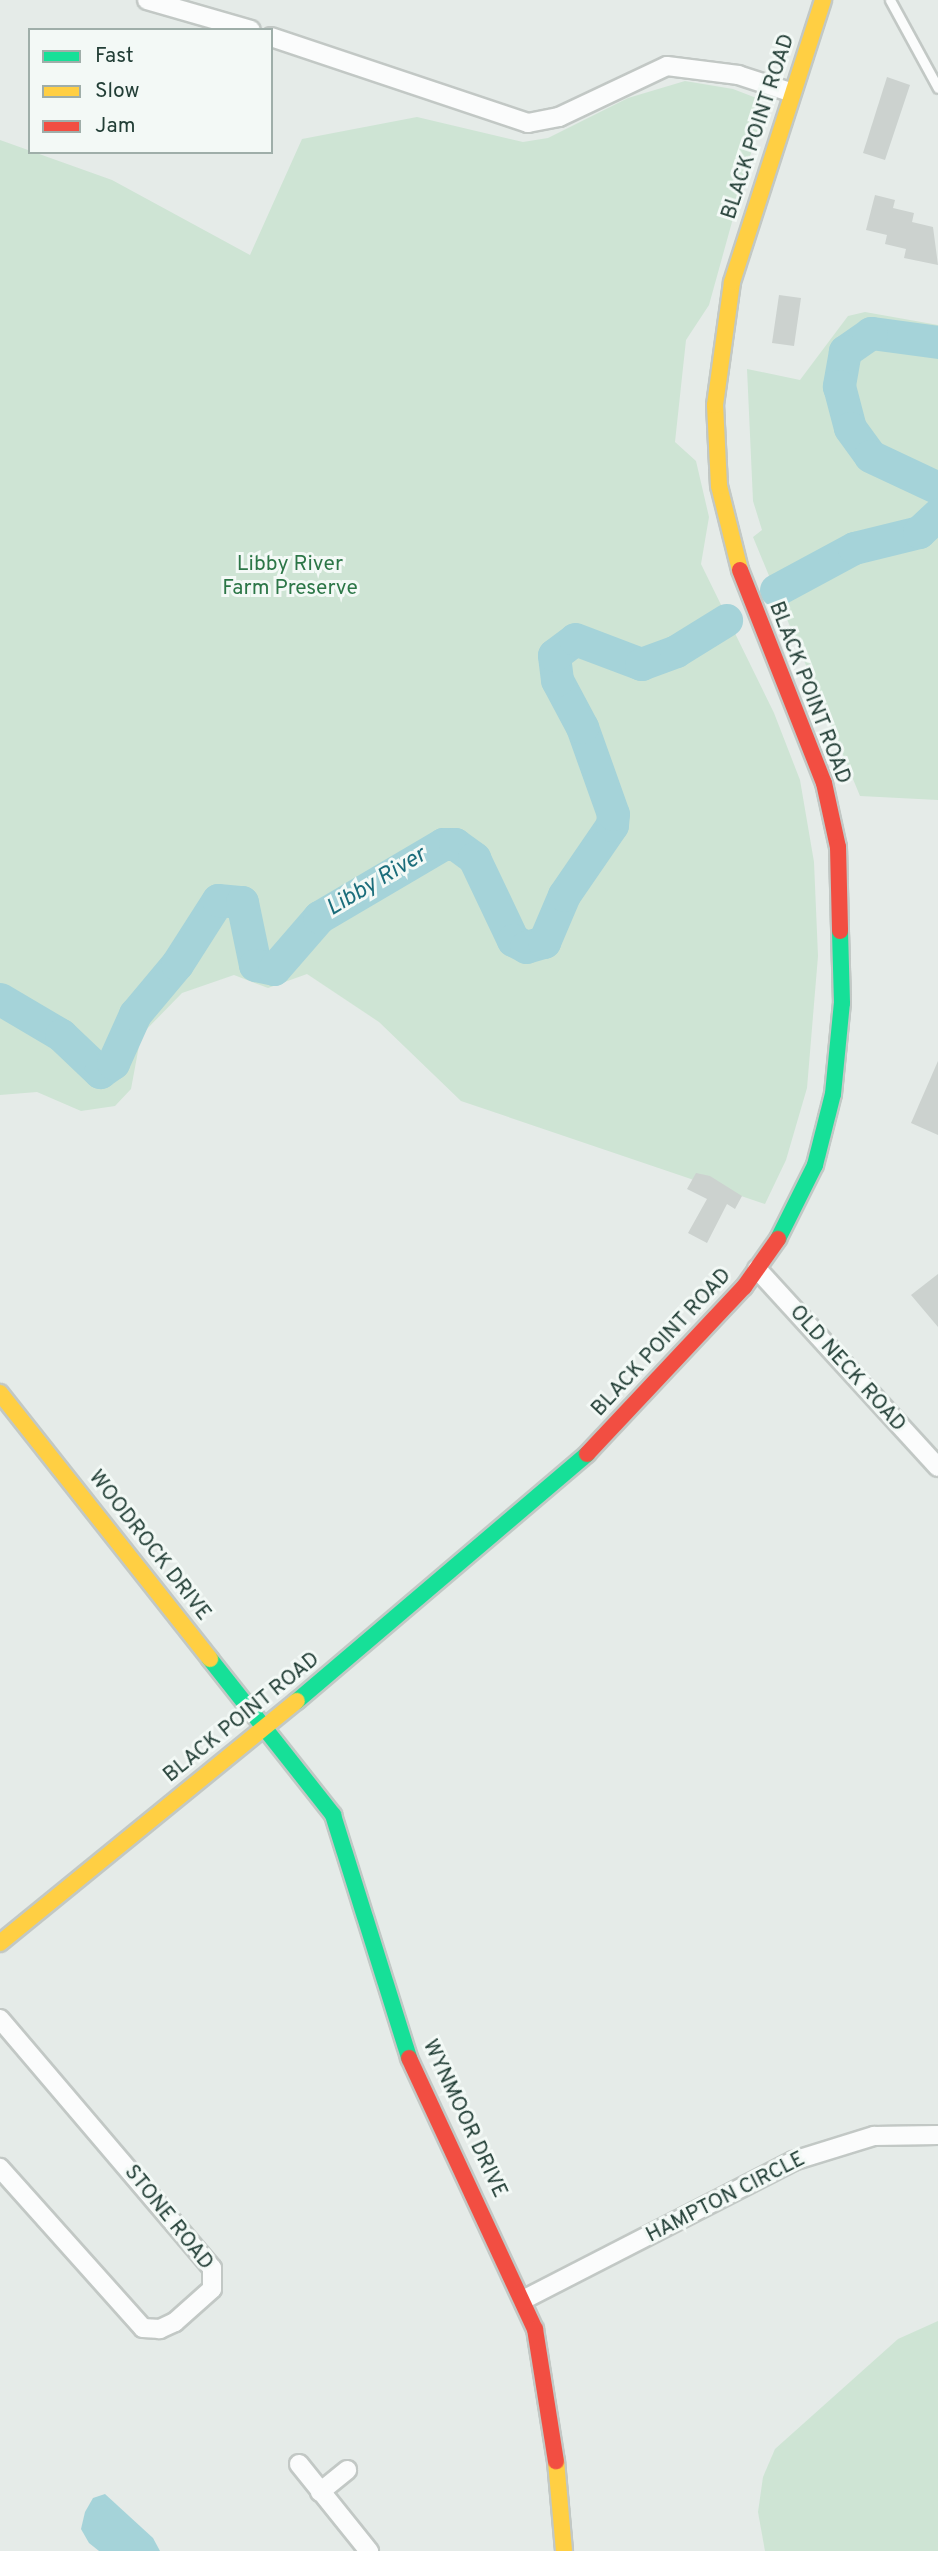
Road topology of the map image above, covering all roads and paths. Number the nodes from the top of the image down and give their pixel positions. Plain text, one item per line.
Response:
1 (147, 0) edge
2 (823, 0) edge
3 (890, 0) edge
4 (244, 28) edge
5 (273, 38) edge
6 (938, 88) edge
7 (790, 92) junction
8 (758, 1269) junction
9 (0, 1393) edge
10 (938, 1467) edge
11 (264, 1727) junction
12 (0, 1943) edge
13 (0, 2019) edge
14 (938, 2135) edge
15 (0, 2168) edge
16 (525, 2299) junction
17 (299, 2464) dead end
18 (347, 2470) dead end
19 (320, 2492) junction
20 (369, 2551) edge
21 (564, 2551) edge

1 - 4 street
2 - 7 main road, BLACK POINT ROAD
3 - 6 lane
5 - 7 street
7 - 8 main road, BLACK POINT ROAD
8 - 10 street, OLD NECK ROAD
8 - 11 main road, BLACK POINT ROAD
9 - 11 main road, WOODROCK DRIVE
11 - 12 main road, BLACK POINT ROAD
11 - 16 main road, WYNMOOR DRIVE
13 - 15 street, STONE ROAD
14 - 16 street, HAMPTON CIRCLE
16 - 21 main road, WYNMOOR DRIVE
17 - 19 street
18 - 19 street
19 - 20 street

